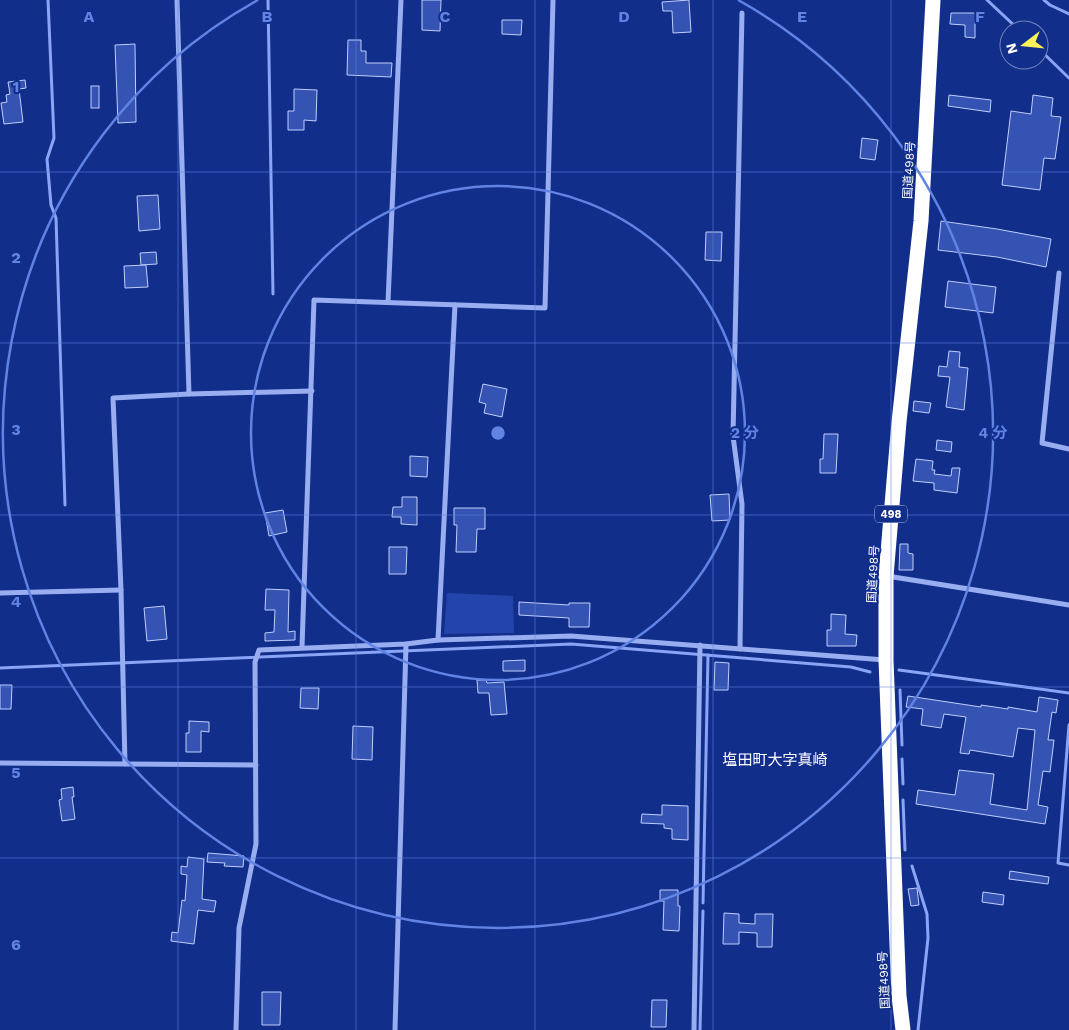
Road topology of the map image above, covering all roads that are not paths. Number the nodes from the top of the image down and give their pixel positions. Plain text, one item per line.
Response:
1 (177, 0) edge
2 (401, 0) edge
3 (553, 0) edge
4 (933, 0) edge
5 (742, 13) dead end
6 (1059, 273) dead end
7 (388, 302) junction
8 (455, 305) junction
9 (312, 391) junction
10 (189, 394) junction
11 (1069, 448) edge
12 (886, 576) junction
13 (121, 590) junction
14 (0, 593) edge
15 (1069, 605) edge
16 (438, 640) junction
17 (406, 644) junction
18 (700, 645) junction
19 (302, 647) junction
20 (740, 648) junction
21 (886, 660) junction
22 (0, 763) edge
23 (126, 764) junction
24 (256, 765) junction
25 (236, 1030) edge
26 (395, 1030) edge
27 (694, 1030) edge
28 (903, 1030) edge

1 - 10 street
2 - 7 street
3 - 8 street
4 - 12 highway, 国道498号 / 498
5 - 20 street
6 - 11 street
7 - 8 street
7 - 9 street
8 - 16 street
9 - 10 street
9 - 19 street
10 - 13 street
12 - 15 street
12 - 21 highway, 国道498号 / 498
13 - 14 street
13 - 23 street
16 - 17 street
16 - 18 street
17 - 19 street
17 - 26 street
18 - 20 street
18 - 27 street
19 - 24 street
20 - 21 street
21 - 28 highway, 国道498号 / 498
22 - 23 street
23 - 24 street
24 - 25 street

